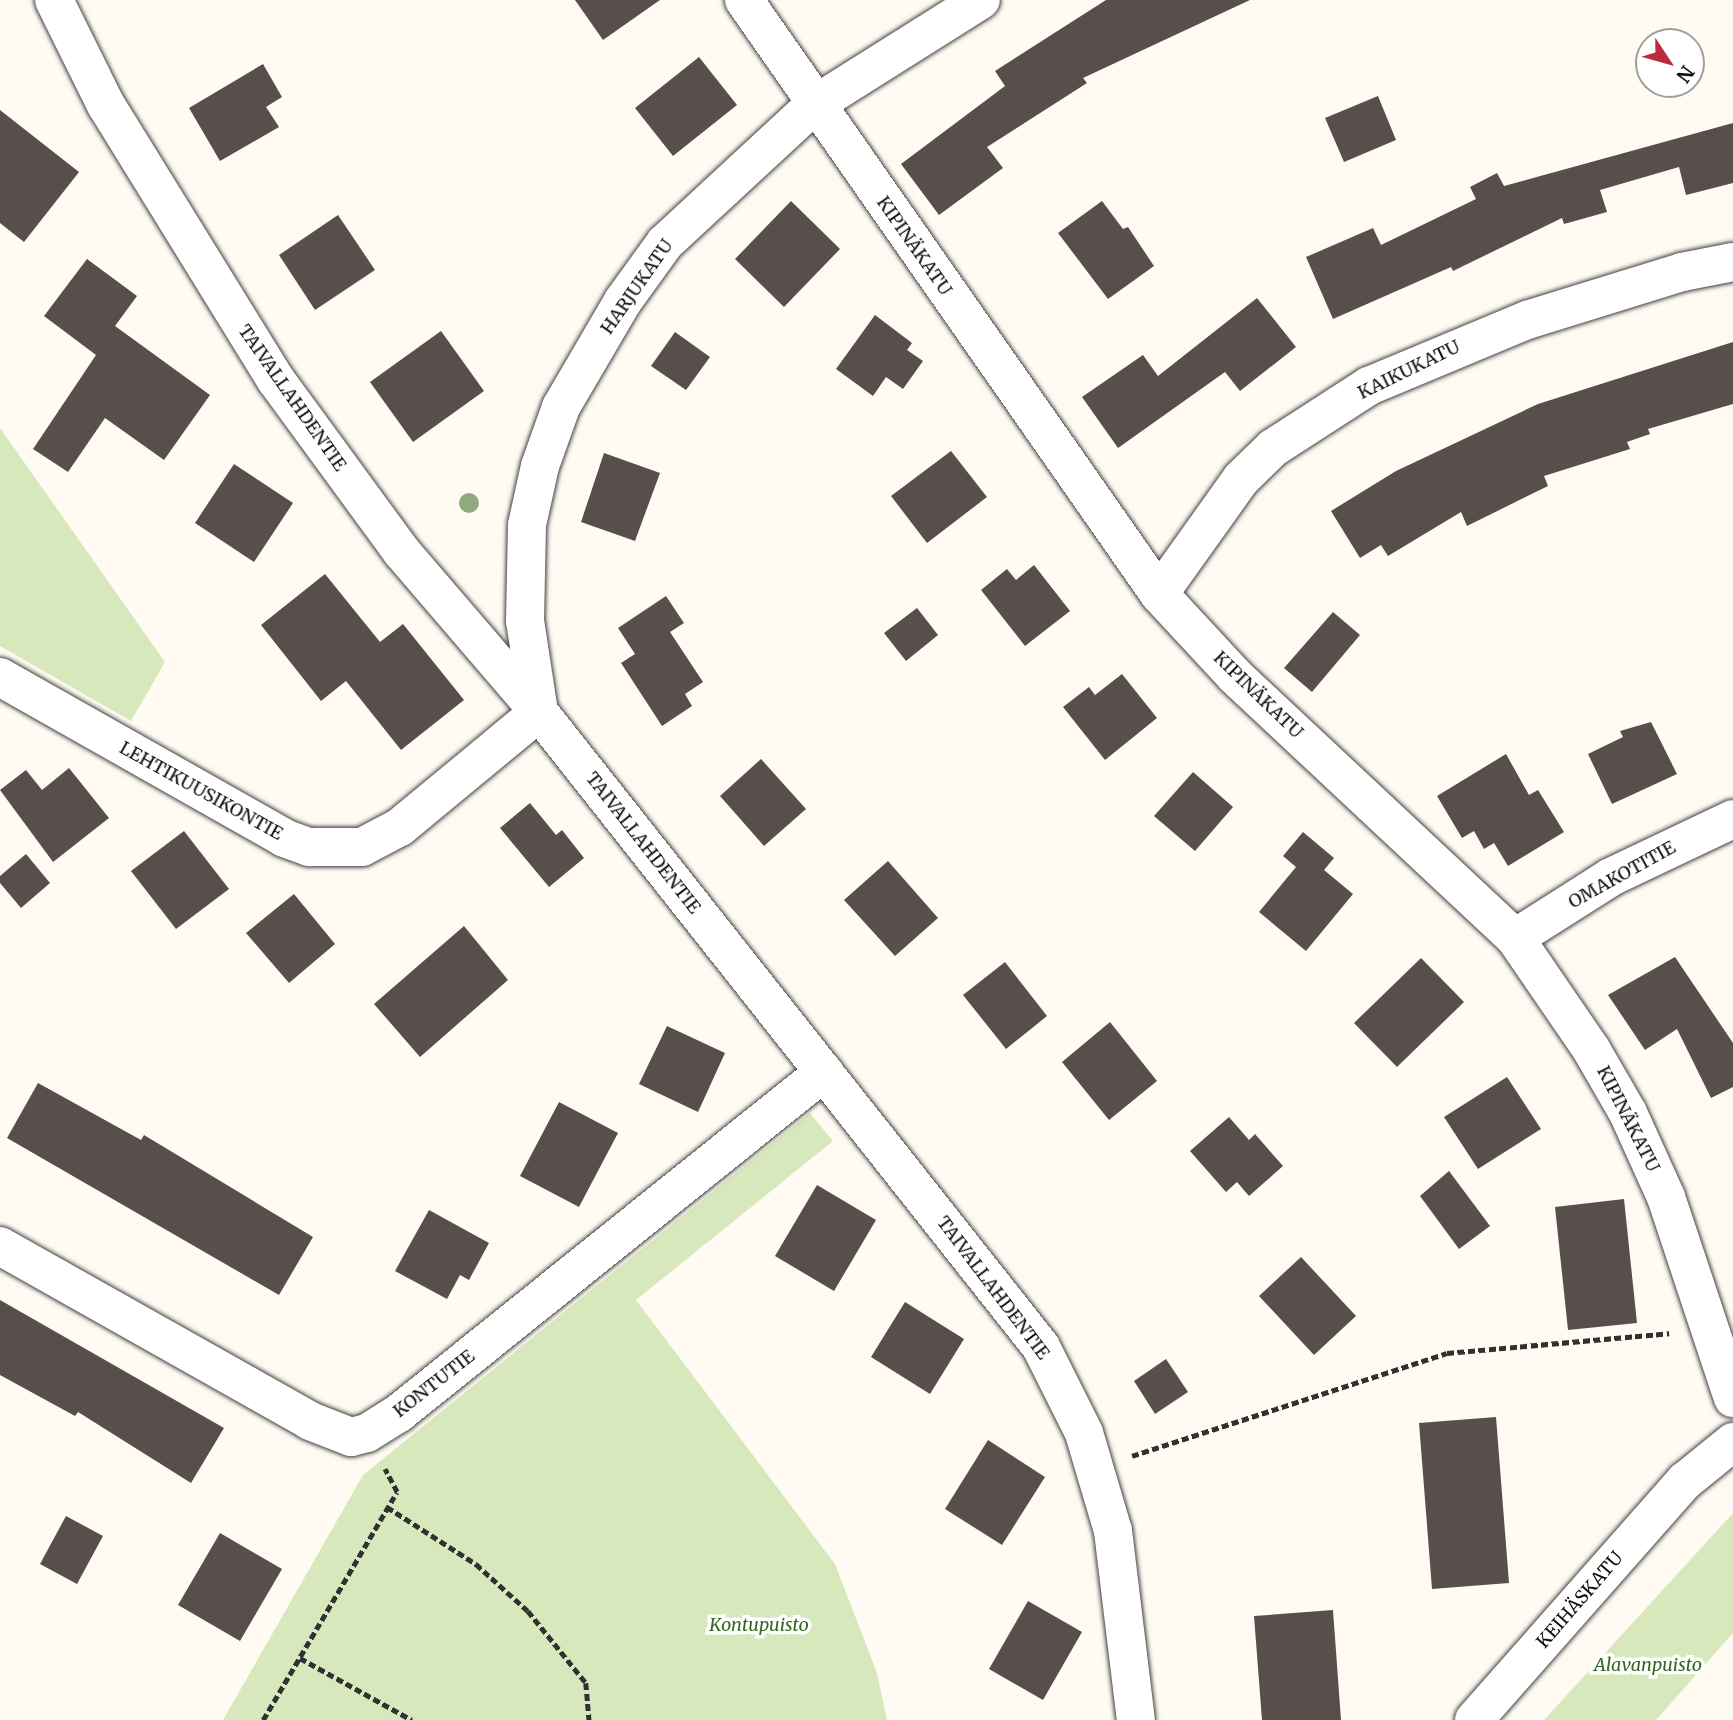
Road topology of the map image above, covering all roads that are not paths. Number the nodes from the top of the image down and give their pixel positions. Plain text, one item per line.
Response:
1 (54, 0) edge
2 (744, 0) edge
3 (981, 0) edge
4 (814, 105) junction
5 (1733, 262) edge
6 (1160, 594) junction
7 (0, 677) edge
8 (539, 712) junction
9 (1733, 819) edge
10 (1515, 938) junction
11 (824, 1072) junction
12 (0, 1246) edge
13 (1733, 1398) edge
14 (1733, 1442) edge
15 (1136, 1720) edge
16 (1474, 1720) edge

1 - 8 street, TAIVALLAHDENTIE
2 - 4 street, KIPINÄKATU
3 - 4 street, HARJUKATU
4 - 6 street, KIPINÄKATU
4 - 8 street, HARJUKATU
5 - 6 street, KAIKUKATU
6 - 10 street, KIPINÄKATU
7 - 8 street, LEHTIKUUSIKONTIE
8 - 11 street, TAIVALLAHDENTIE
9 - 10 street, OMAKOTITIE
10 - 13 street, KIPINÄKATU
11 - 12 street, KONTUTIE
11 - 15 street, TAIVALLAHDENTIE
14 - 16 street, KEIHÄSKATU

